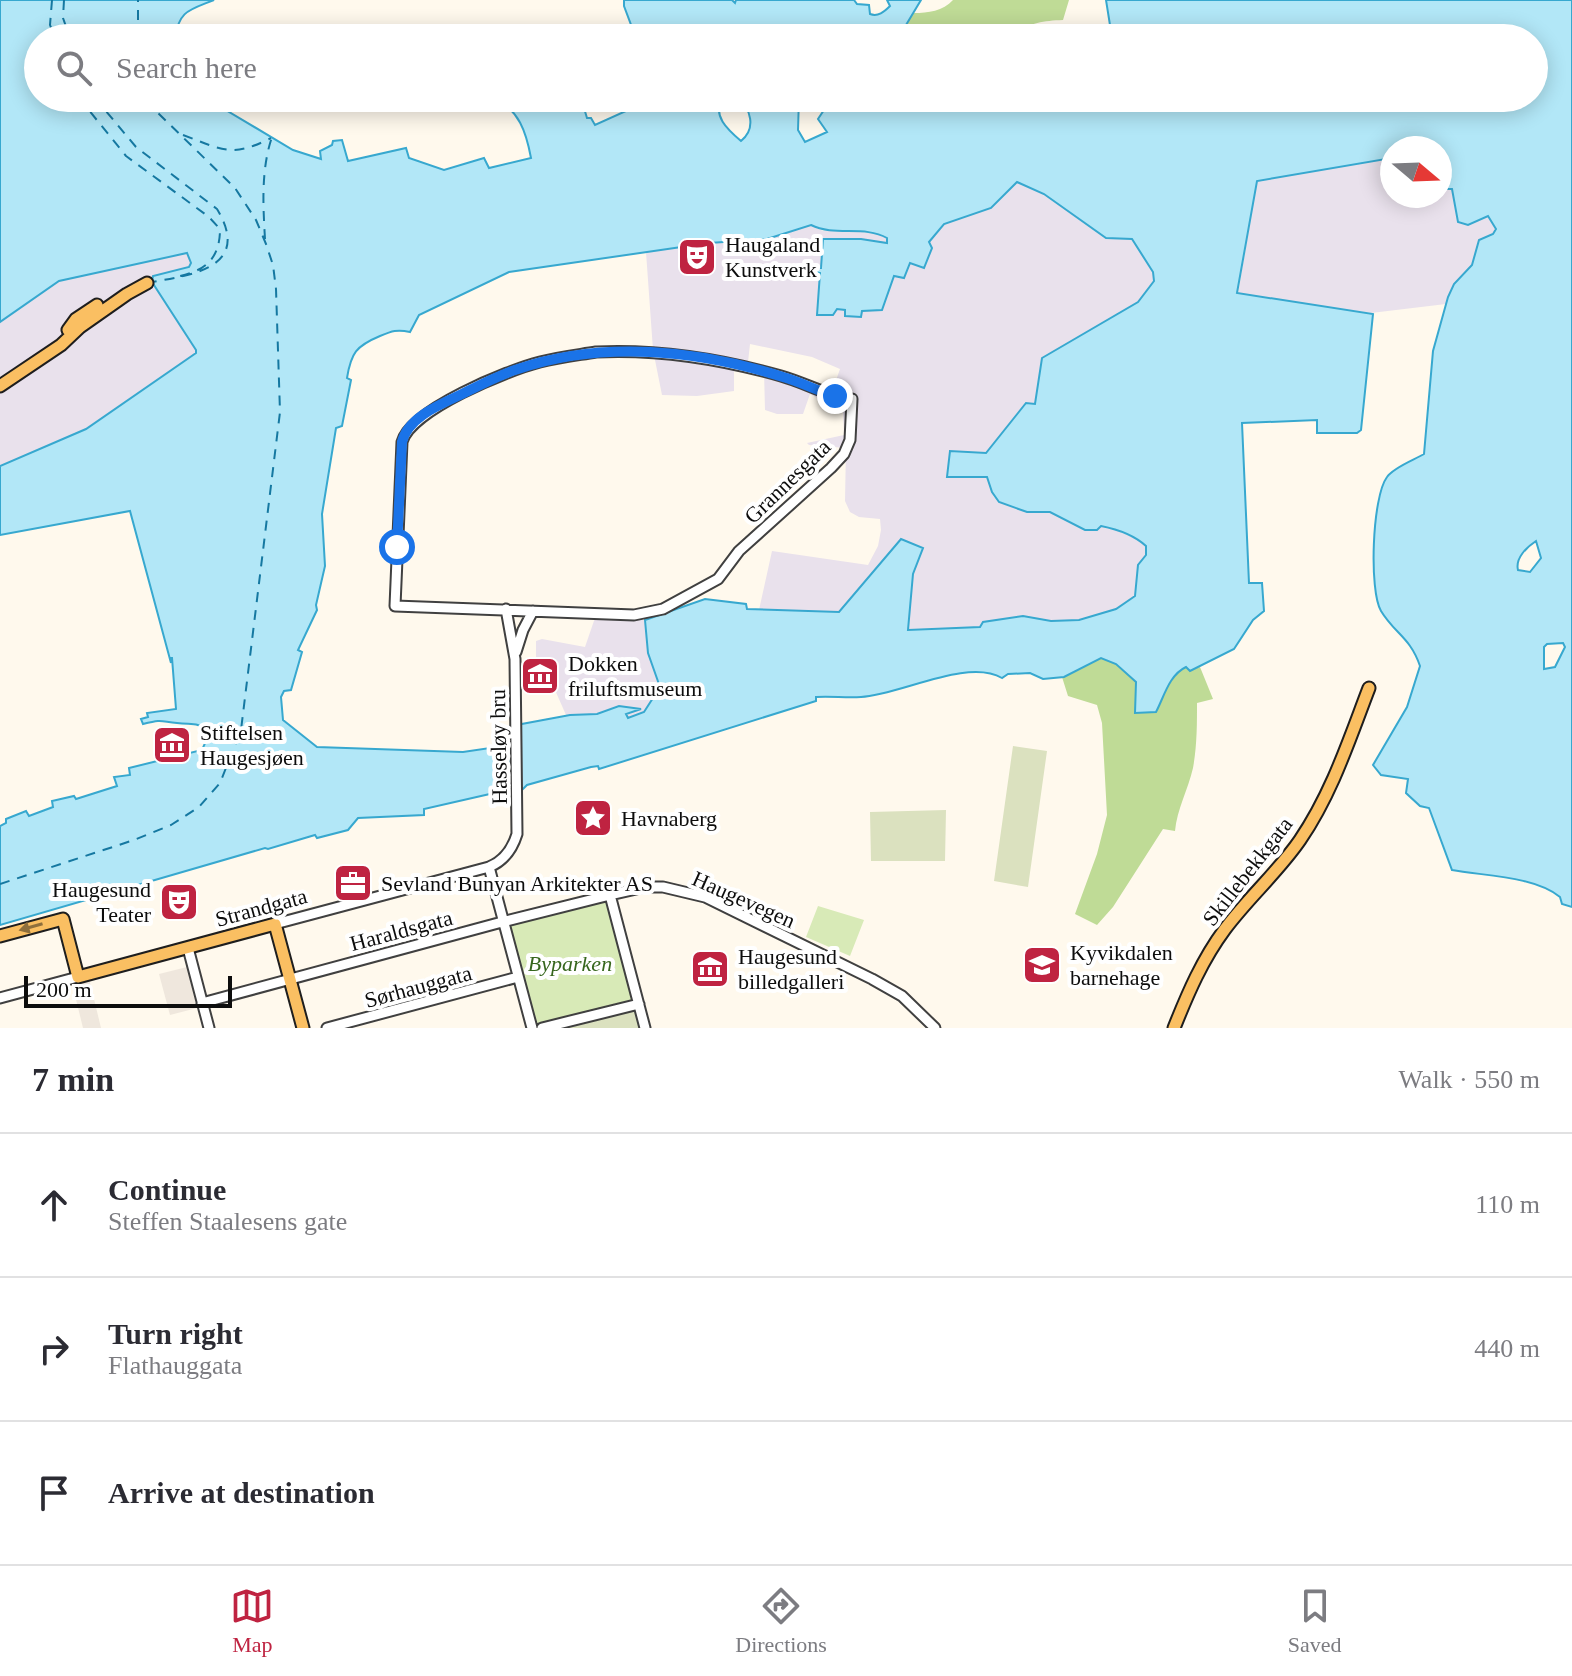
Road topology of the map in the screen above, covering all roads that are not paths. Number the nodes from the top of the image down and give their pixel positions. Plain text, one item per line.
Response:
1 (149, 283) dead end
2 (0, 386) edge
3 (506, 609) junction
4 (533, 611) junction
5 (515, 659) junction
6 (1366, 687) dead end
7 (489, 867) junction
8 (610, 895) junction
9 (502, 922) junction
10 (275, 924) junction
11 (0, 936) edge
12 (188, 948) junction
13 (78, 977) junction
14 (518, 977) junction
15 (290, 979) junction
16 (0, 998) edge
17 (202, 1003) junction
18 (639, 1004) junction
19 (209, 1028) edge
20 (303, 1028) edge
21 (327, 1028) edge
22 (532, 1028) edge
23 (542, 1028) edge
24 (645, 1028) edge
25 (935, 1028) edge
26 (1174, 1028) edge

1 - 2 main road
3 - 4 street, Grannesgata
3 - 4 street, Grannesgata
3 - 5 street
4 - 5 street
5 - 7 street, Hasseløy bru
6 - 26 main road, Skillebekkgata
7 - 9 street
7 - 10 street, Strandgata
8 - 9 street, Haraldsgata
8 - 18 street
8 - 25 street, Haugevegen
9 - 14 street
9 - 15 street, Haraldsgata
10 - 12 main road, Strandgata
10 - 15 main road
13 -> 11 main road
12 - 13 main road, Strandgata
12 - 17 street
13 - 16 street, Strandgata
14 - 21 street, Sørhauggata
14 - 22 street
15 - 17 street, Haraldsgata
15 - 20 main road
17 - 19 street
18 - 23 street
18 - 24 street

